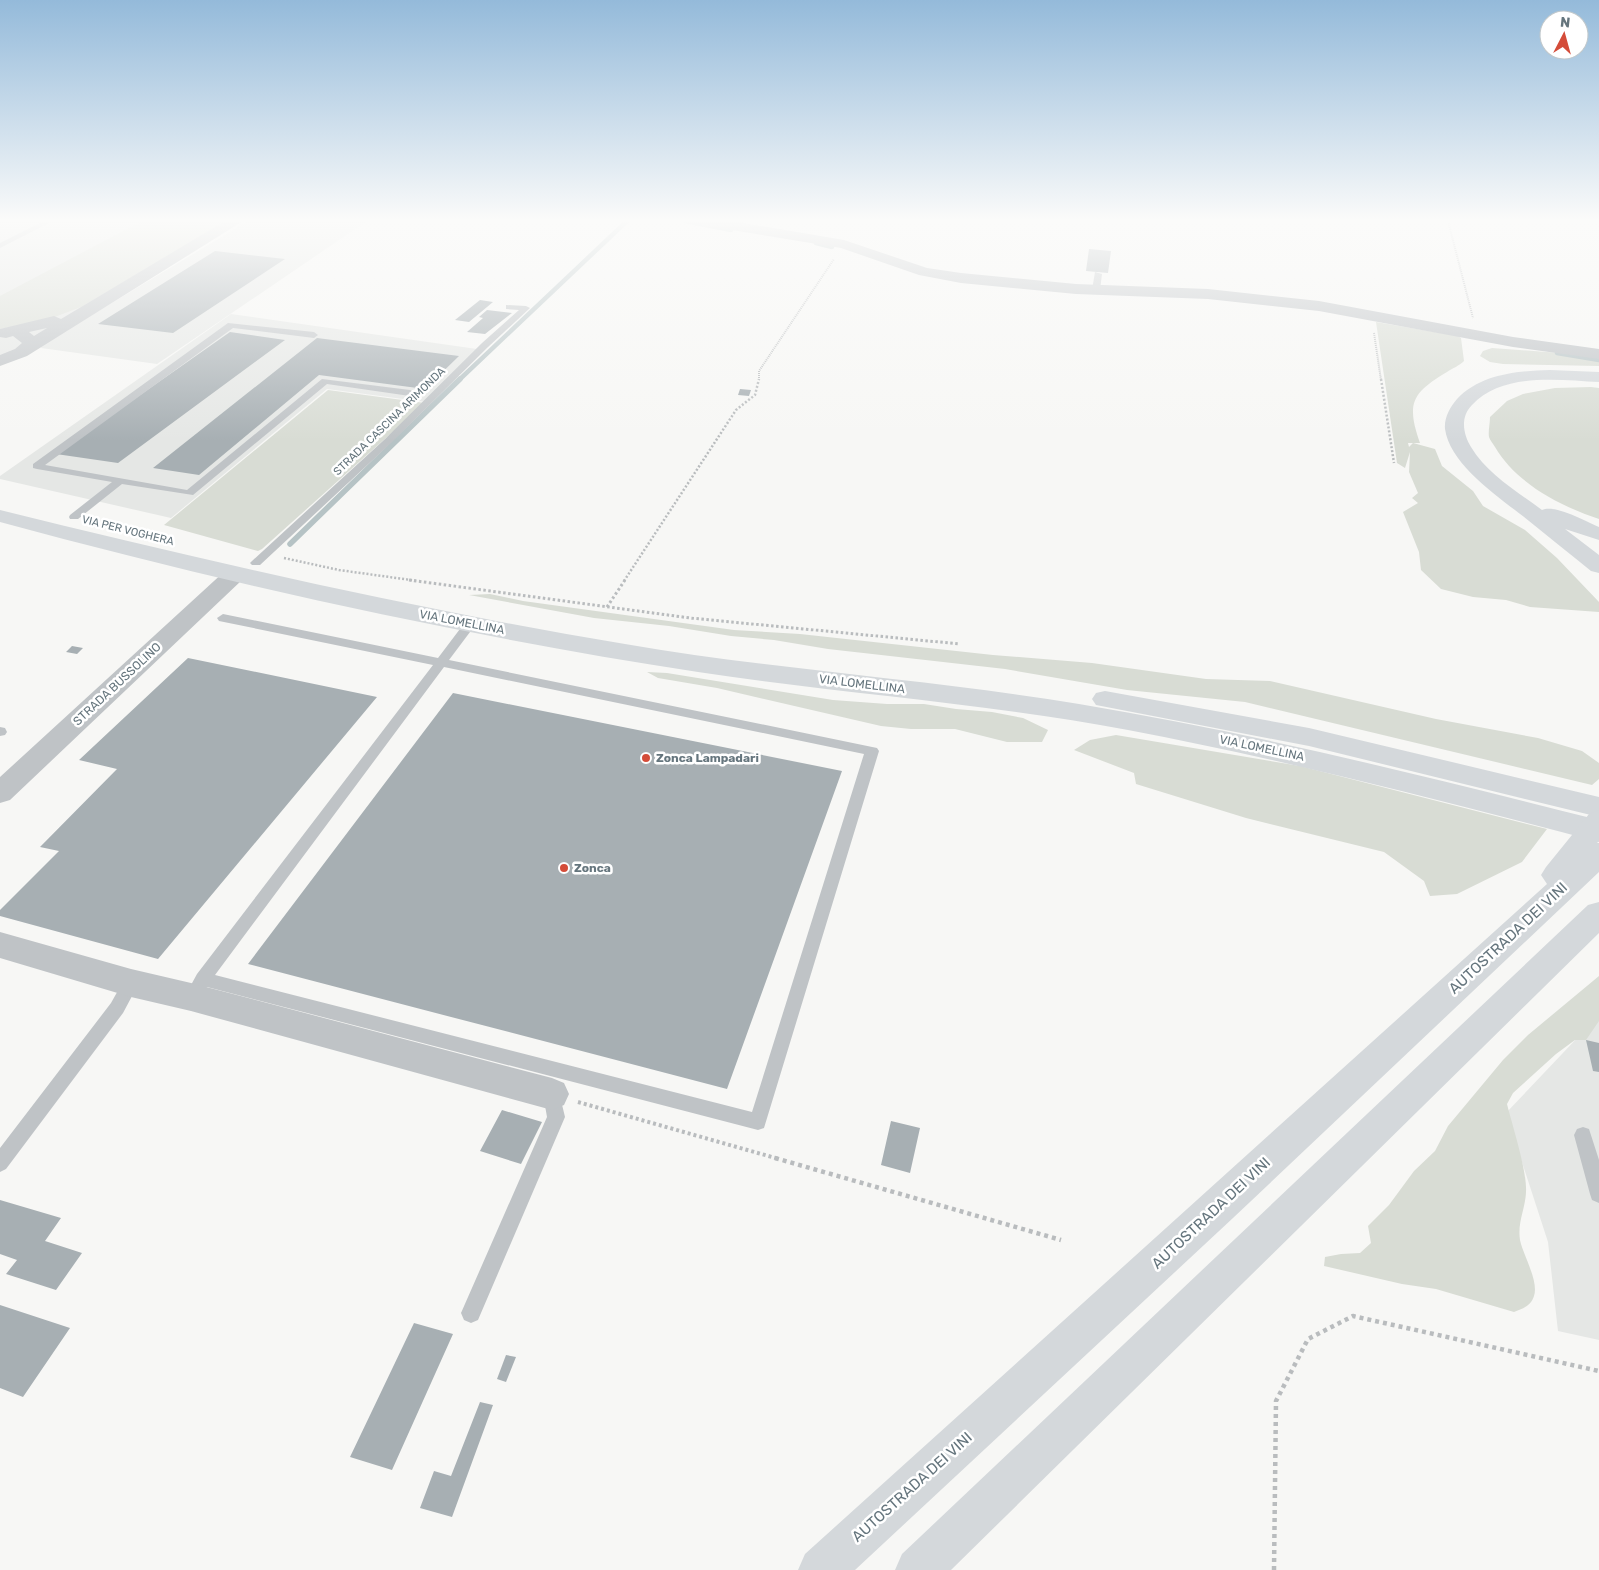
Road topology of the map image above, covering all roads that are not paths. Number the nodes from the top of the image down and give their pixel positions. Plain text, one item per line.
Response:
1 (114, 294) edge
2 (1210, 294) edge
3 (509, 307) dead end
4 (86, 311) junction
5 (3, 334) edge
6 (314, 335) dead end
7 (28, 347) junction
8 (1599, 354) edge
9 (3, 361) edge
10 (1599, 376) edge
11 (410, 393) dead end
12 (1488, 478) junction
13 (120, 480) junction
14 (0, 498) edge
15 (0, 516) edge
16 (74, 517) junction
17 (1599, 534) edge
18 (1599, 566) edge
19 (250, 567) junction
20 (223, 618) dead end
21 (470, 624) junction
22 (441, 663) junction
23 (1484, 789) junction
24 (0, 793) edge
25 (1599, 806) edge
26 (1599, 821) edge
27 (1599, 831) edge
28 (1599, 854) edge
29 (1599, 914) edge
30 (1500, 944) junction
31 (0, 945) edge
32 (131, 983) junction
33 (197, 988) junction
34 (552, 1094) joint
35 (1583, 1135) dead end
36 (0, 1163) edge
37 (1599, 1194) edge
38 (471, 1313) dead end
39 (821, 1570) edge
40 (918, 1570) edge

1 - 4 street
2 - 8 street
3 - 19 lane, STRADA CASCINA ARIMONDA
4 - 5 street
4 - 7 street
5 - 7 street
6 - 13 lane
7 - 9 street
10 - 12 main road
11 - 13 lane
12 - 17 main road
12 - 18 main road
13 - 16 lane
14 - 16 main road, VIA PER VOGHERA
15 - 19 main road, VIA PER VOGHERA
16 - 19 main road, VIA PER VOGHERA
19 - 21 main road, VIA LOMELLINA
19 - 23 main road, VIA LOMELLINA
19 - 24 street, STRADA BUSSOLINO
20 - 22 lane
21 - 22 lane
21 - 23 main road, VIA LOMELLINA
22 - 33 lane
22 - 33 lane
23 - 25 main road
23 - 27 main road
26 - 30 main road
28 - 30 main road, AUTOSTRADA DEI VINI
29 - 40 main road
30 - 39 main road, AUTOSTRADA DEI VINI
31 - 32 street
32 - 33 street
32 - 36 lane
33 - 34 street
34 - 38 lane
35 - 37 lane

